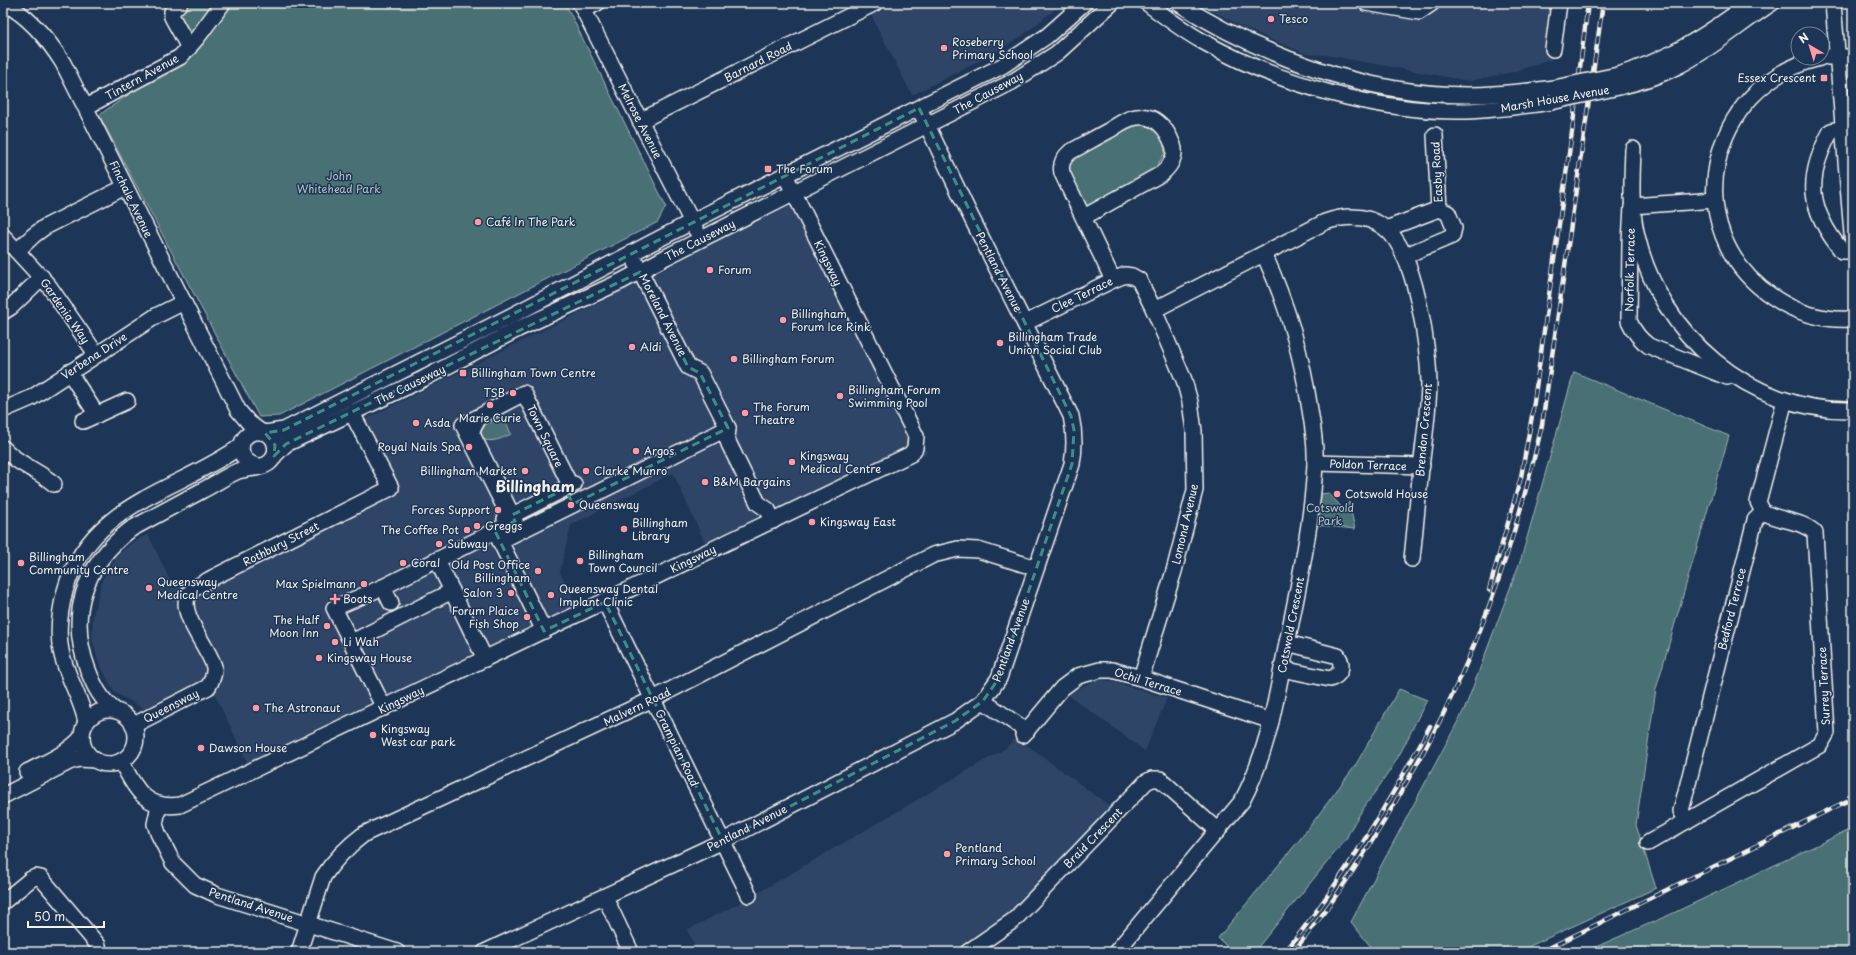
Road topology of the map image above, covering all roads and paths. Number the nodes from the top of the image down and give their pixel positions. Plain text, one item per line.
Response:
1 (4, 3) edge
2 (180, 3) edge
3 (223, 3) edge
4 (597, 3) edge
5 (1084, 3) edge
6 (1112, 3) edge
7 (1147, 3) edge
8 (1178, 3) edge
9 (1366, 3) edge
10 (1432, 3) edge
11 (1559, 3) edge
12 (1750, 3) edge
13 (1772, 3) edge
14 (1833, 3) edge
15 (868, 5) edge
16 (582, 6) edge
17 (1830, 26) edge
18 (189, 48) junction
19 (1552, 50) dead end
20 (1830, 57) edge
21 (1853, 57) edge
22 (1794, 66) edge
23 (1829, 66) edge
24 (1351, 79) junction
25 (1618, 81) junction
26 (1553, 95) junction
27 (1348, 97) junction
28 (86, 107) junction
29 (919, 108) junction
30 (640, 121) junction
31 (927, 125) junction
32 (1848, 129) edge
33 (1437, 135) dead end
34 (1633, 149) dead end
35 (785, 175) junction
36 (125, 187) junction
37 (794, 192) junction
38 (1714, 200) junction
39 (1632, 206) junction
40 (1439, 209) junction
41 (1084, 217) junction
42 (691, 222) junction
43 (1386, 229) junction
44 (3, 236) edge
45 (700, 240) junction
46 (1853, 246) edge
47 (17, 251) junction
48 (1853, 251) edge
49 (631, 252) junction
50 (1264, 254) junction
51 (1404, 256) junction
52 (640, 271) junction
53 (42, 277) junction
54 (1113, 280) junction
55 (1139, 280) joint
56 (184, 302) junction
57 (1154, 310) junction
58 (3, 312) edge
59 (1853, 319) edge
60 (1025, 323) junction
61 (96, 354) junction
62 (69, 372) junction
63 (1752, 387) junction
64 (1785, 400) junction
65 (127, 401) dead end
66 (3, 410) edge
67 (238, 410) junction
68 (1853, 410) edge
69 (352, 413) junction
70 (97, 415) junction
71 (83, 421) dead end
72 (728, 428) junction
73 (263, 432) junction
74 (242, 443) junction
75 (3, 448) edge
76 (274, 456) junction
77 (1315, 463) junction
78 (259, 466) junction
79 (1422, 466) junction
80 (54, 484) dead end
81 (566, 489) junction
82 (573, 504) junction
83 (1763, 512) junction
84 (514, 518) junction
85 (773, 521) junction
86 (498, 536) junction
87 (1412, 559) dead end
88 (437, 560) junction
89 (1036, 568) junction
90 (383, 587) junction
91 (452, 591) junction
92 (605, 602) junction
93 (391, 603) dead end
94 (544, 631) junction
95 (352, 642) junction
96 (1287, 643) junction
97 (486, 659) junction
98 (1282, 669) junction
99 (1140, 678) junction
100 (208, 687) joint
101 (653, 699) junction
102 (984, 701) junction
103 (384, 708) junction
104 (115, 710) junction
105 (1271, 721) junction
106 (86, 722) junction
107 (134, 725) junction
108 (82, 737) junction
109 (95, 760) junction
110 (121, 761) junction
111 (3, 785) edge
112 (3, 796) edge
113 (159, 805) junction
114 (1687, 821) junction
115 (1218, 831) junction
116 (722, 841) junction
117 (1648, 843) dead end
118 (748, 895) dead end
119 (605, 897) junction
120 (3, 902) edge
121 (308, 924) junction
122 (99, 952) edge
123 (299, 952) edge
124 (397, 952) edge
125 (485, 952) edge
126 (630, 952) edge
127 (968, 952) edge
128 (1116, 952) edge

1 - 28 street, Finchale Avenue
2 - 18 street
3 - 18 street, Tintern Avenue
4 - 16 street
5 - 29 street, The Causeway
6 - 31 street, The Causeway
7 - 27 street, Marsh House Avenue
8 - 24 street, Marsh House Avenue
9 - 10 street
11 - 19 street
12 - 25 street, Marsh House Avenue
13 - 25 street, Marsh House Avenue
14 - 17 street
15 - 30 street, Barnard Road
16 - 30 street, Melrose Avenue
18 - 28 street, Tintern Avenue
20 - 21 street
22 - 38 street
23 - 32 street
24 - 26 street, Marsh House Avenue
24 - 27 street
25 - 26 street, Marsh House Avenue, bridge
26 - 27 street, Marsh House Avenue
28 - 36 street, Finchale Avenue
29 - 31 street, Pentland Avenue
29 - 35 street, The Causeway
30 - 42 street, Melrose Avenue
31 - 37 street, The Causeway
31 - 60 street, Pentland Avenue
32 - 46 street
32 - 48 street
33 - 40 street, Easby Road
34 - 39 street
35 - 37 street, Kingsway
35 - 42 street, The Causeway
36 - 47 street
36 - 56 street, Finchale Avenue
37 - 45 street, The Causeway
37 - 85 street, Kingsway
38 - 39 street
38 - 59 street
39 - 63 street
39 - 63 street, Norfolk Terrace
40 - 43 street
40 - 51 street
41 - 41 street
41 - 54 street
42 - 45 street, Melrose Avenue
42 - 49 street, The Causeway
43 - 50 street, Brendon Crescent
43 - 51 street, Brendon Crescent
44 - 47 street, Gardenia Way
45 - 52 street, The Causeway
47 - 53 street, Gardenia Way
49 - 52 street, Moreland Avenue
49 - 73 street, The Causeway
50 - 57 street, Brendon Crescent
50 - 77 street, Cotswold Crescent
51 - 79 street, Brendon Crescent
52 - 69 street, The Causeway
52 - 72 street, Moreland Avenue
53 - 58 street
53 - 61 street, Gardenia Way
54 - 55 street, Clee Terrace
54 - 60 street, Clee Terrace
55 - 57 street, Lomond Avenue
56 - 61 street, Verbena Drive
56 - 67 street, Finchale Avenue
57 - 99 street, Lomond Avenue
60 - 89 street, Pentland Avenue
61 - 62 street, Verbena Drive
62 - 66 street, Verbena Drive
62 - 70 street
63 - 64 street
64 - 68 street
64 - 83 street
65 - 70 street
67 - 73 street, Finchale Avenue
67 - 74 street, Finchale Avenue
69 - 76 street, The Causeway
69 - 100 street, Rothbury Street
70 - 71 street
72 - 82 street
72 - 85 street, Moreland Avenue
73 - 74 street, The Causeway
73 - 76 street
74 - 78 street
74 - 106 street, The Causeway
75 - 80 street
76 - 78 street, The Causeway
77 - 79 street, Poldon Terrace
77 - 96 street, Cotswold Crescent
78 - 104 street, The Causeway
79 - 87 street, Brendon Crescent
81 - 82 street
81 - 84 street
81 - 84 street
82 - 86 street
83 - 114 street, Bedford Terrace
83 - 114 street, Surrey Terrace
84 - 86 street
85 - 92 street, Kingsway
86 - 88 street
86 - 94 street
88 - 90 street
88 - 91 street
89 - 101 street, Malvern Road
89 - 102 street, Pentland Avenue
90 - 93 street
90 - 95 street
91 - 95 street
91 - 97 street
92 - 94 street, Kingsway
92 - 101 street, Grampian Road
94 - 97 street, Kingsway
95 - 103 street
96 - 98 street, Cotswold Crescent
96 - 98 street
97 - 103 street, Kingsway
98 - 105 street, Cotswold Crescent
99 - 102 street, Ochil Terrace
99 - 105 street, Ochil Terrace
100 - 107 street, Queensway
101 - 116 street, Grampian Road
101 - 121 street, Malvern Road
102 - 116 street, Pentland Avenue
103 - 113 street, Kingsway
104 - 106 street
104 - 107 street
105 - 115 street, Cotswold Crescent
106 - 108 street
107 - 110 street
108 - 109 street
108 - 111 street
109 - 110 street
109 - 112 street
110 - 113 street
113 - 121 street, Pentland Avenue
114 - 117 street, Surrey Terrace
115 - 127 street, Braid Crescent
115 - 128 street, Cotswold Crescent
116 - 118 street, Grampian Road
116 - 119 street, Pentland Avenue
119 - 125 street, Pentland Avenue
119 - 126 street
120 - 122 street
121 - 123 street, Malvern Road
121 - 124 street, Pentland Avenue

